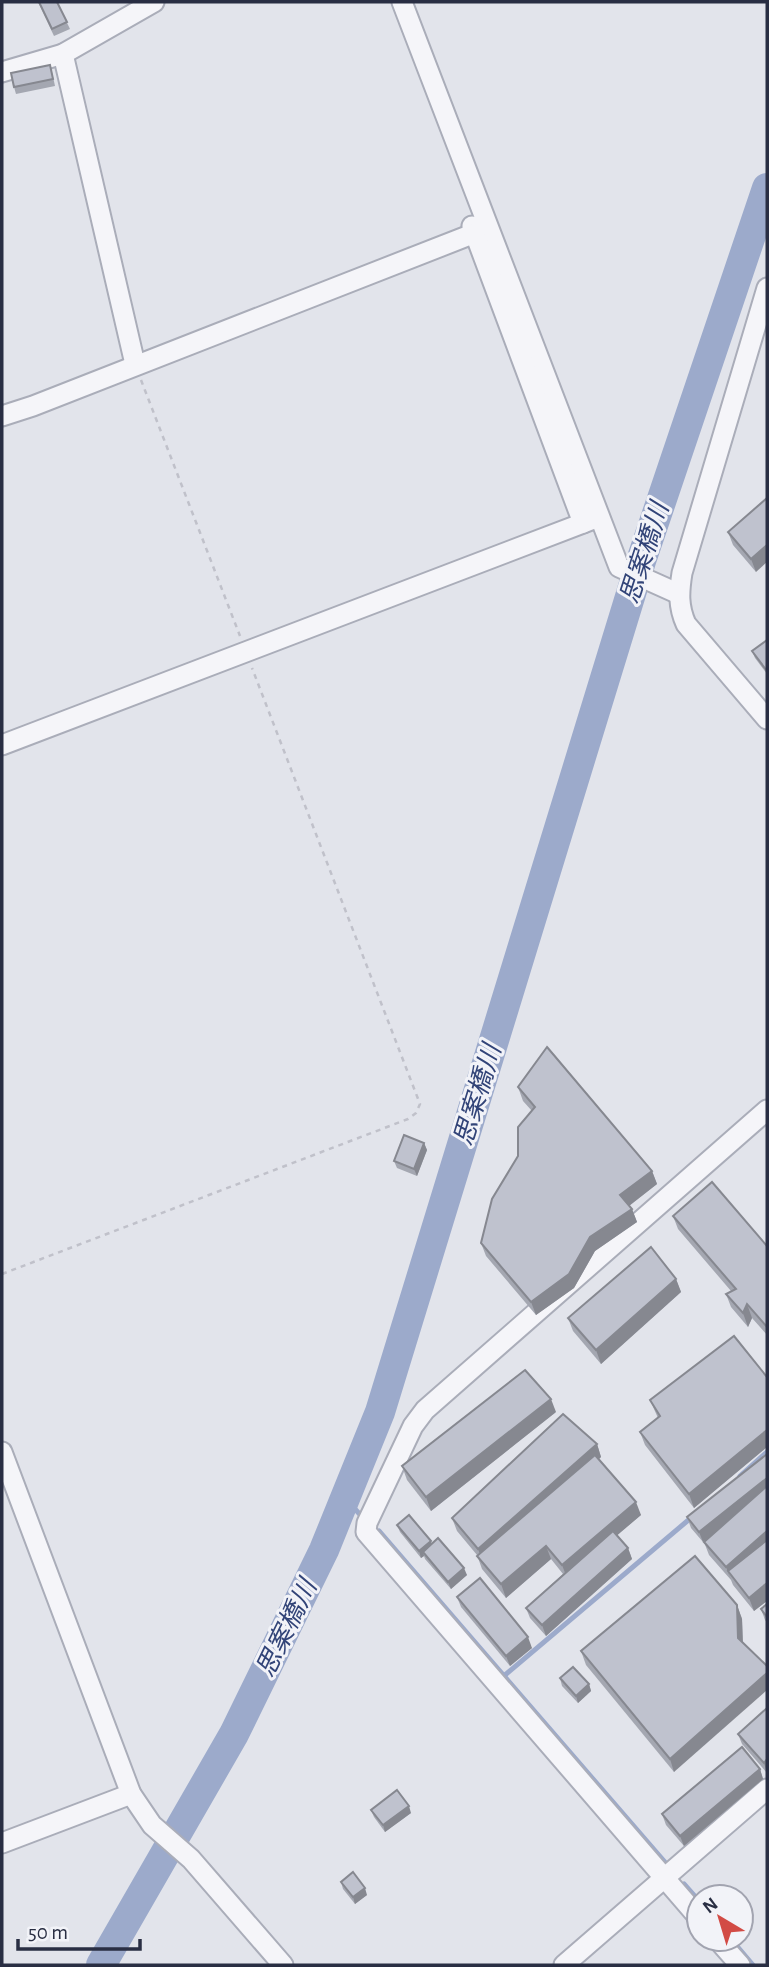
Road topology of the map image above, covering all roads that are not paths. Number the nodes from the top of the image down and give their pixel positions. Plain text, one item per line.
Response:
1 (154, 2) edge
2 (388, 2) edge
3 (402, 2) edge
4 (63, 54) junction
5 (2, 72) edge
6 (475, 233) junction
7 (767, 288) edge
8 (135, 364) junction
9 (2, 416) edge
10 (591, 520) junction
11 (673, 592) junction
12 (767, 719) edge
13 (2, 746) edge
14 (767, 1110) edge
15 (2, 1452) edge
16 (767, 1789) edge
17 (131, 1794) junction
18 (2, 1843) edge
19 (665, 1878) junction
20 (685, 1902) edge
21 (284, 1965) edge
22 (564, 1965) edge

1 - 4 street
2 - 6 street
3 - 10 street
4 - 5 street
4 - 8 street
6 - 8 street
6 - 10 street
7 - 11 street
8 - 9 street
10 - 11 street
10 - 13 street
11 - 12 street
14 - 19 street
15 - 17 street
16 - 19 street
17 - 18 street
17 - 21 street
19 - 20 street
19 - 22 street

